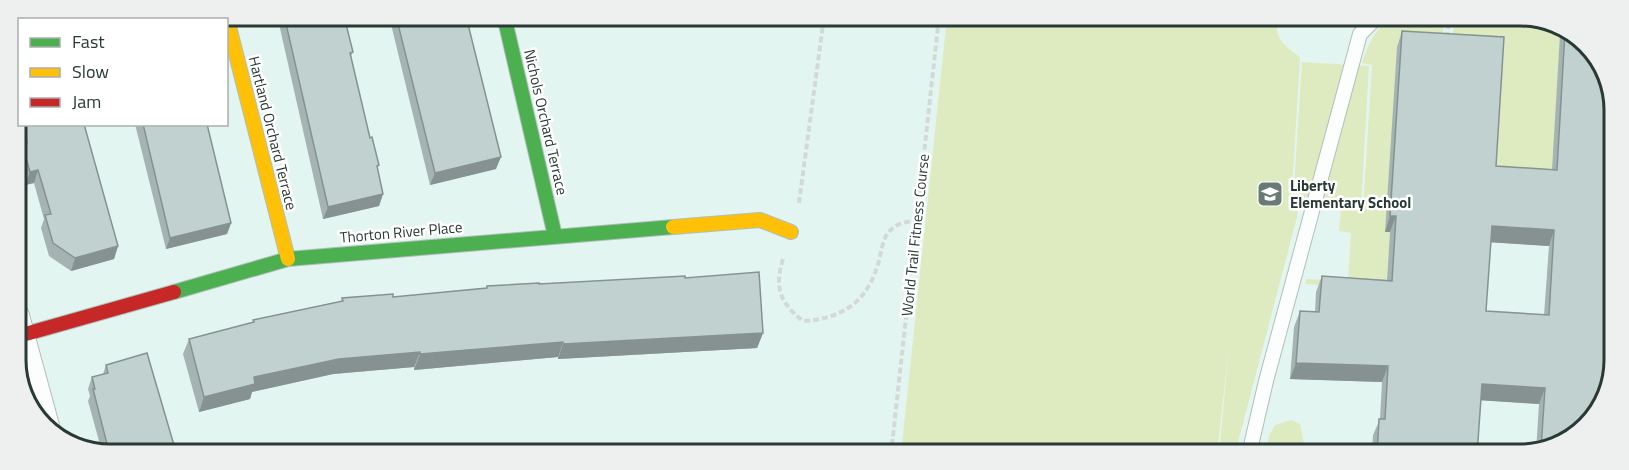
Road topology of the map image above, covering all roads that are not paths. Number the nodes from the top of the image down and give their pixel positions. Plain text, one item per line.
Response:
1 (229, 26) edge
2 (506, 26) edge
3 (1368, 26) edge
4 (791, 232) road end
5 (555, 236) junction
6 (288, 258) junction
7 (26, 324) edge
8 (26, 352) edge
9 (41, 409) edge
10 (1251, 444) edge

1 - 6 street, Hartland Orchard Terrace
2 - 5 street, Nichols Orchard Terrace
3 - 10 lane
4 - 5 street, Thorton River Place
5 - 6 street, Thorton River Place
6 - 7 street, Thorton River Place
8 - 9 street

